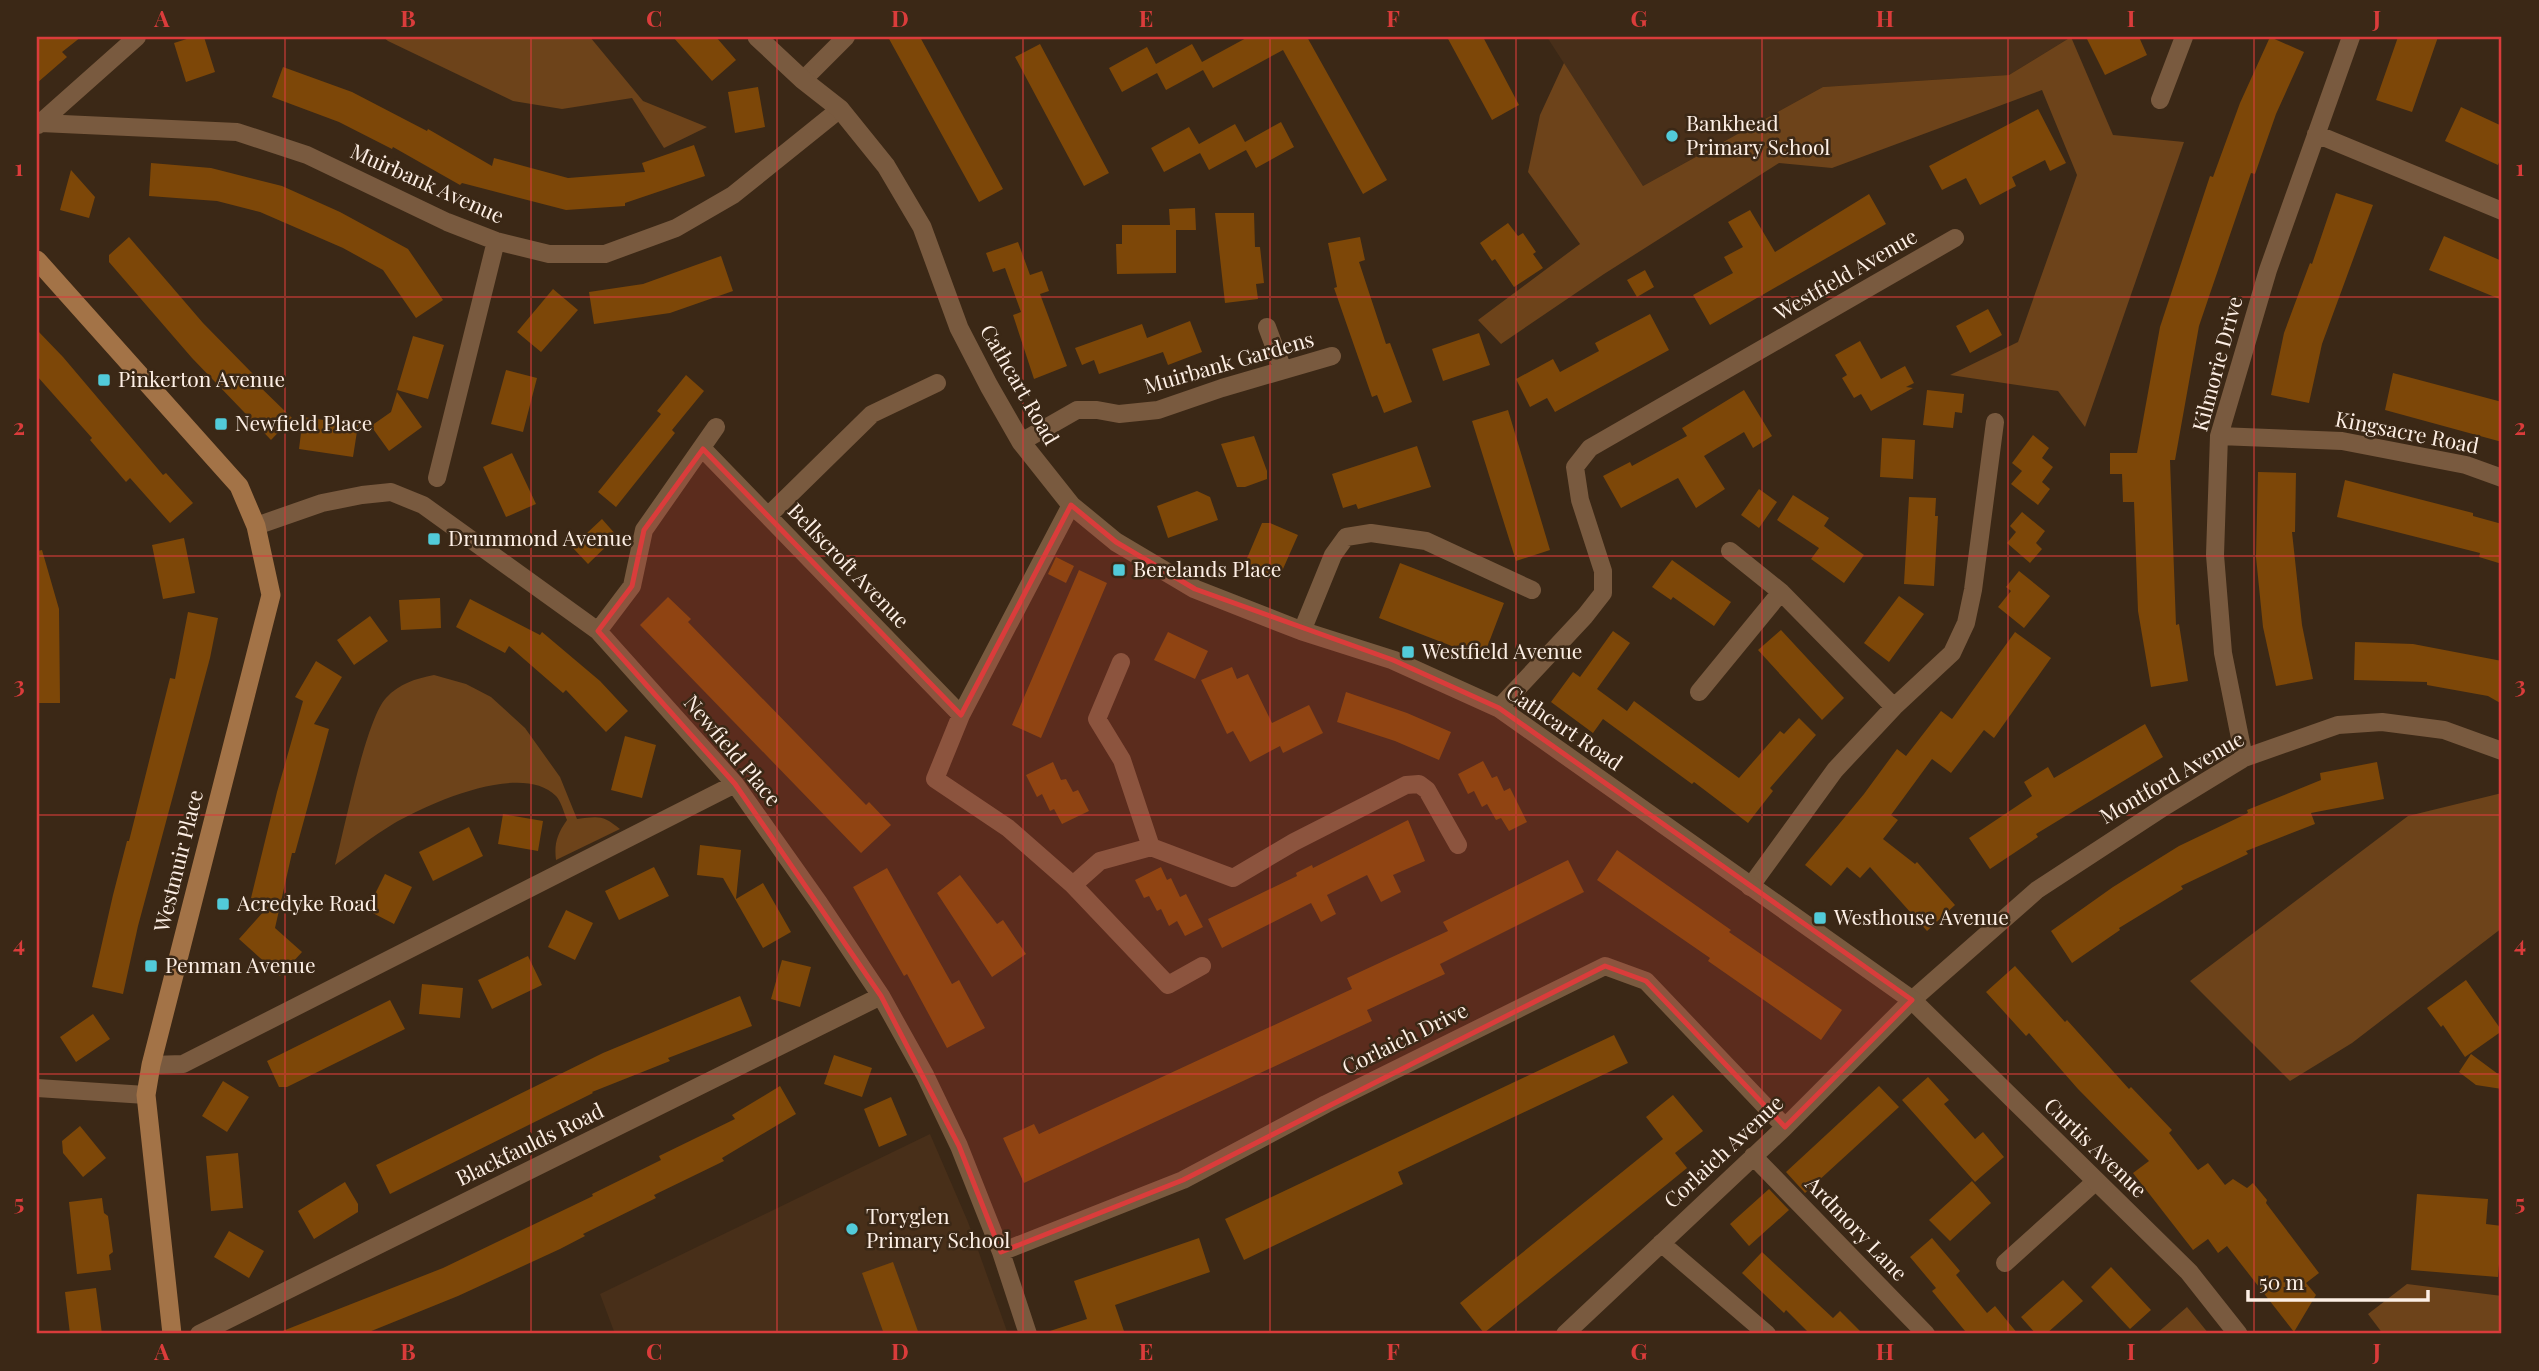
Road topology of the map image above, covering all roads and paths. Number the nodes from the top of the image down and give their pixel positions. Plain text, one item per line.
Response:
1 (137, 37) edge
2 (757, 37) edge
3 (846, 37) edge
4 (2184, 37) edge
5 (2351, 37) edge
6 (803, 79) junction
7 (2160, 100) dead end
8 (840, 110) junction
9 (39, 125) edge
10 (2316, 134) junction
11 (2502, 211) edge
12 (1955, 238) dead end
13 (496, 241) junction
14 (37, 260) edge
15 (1267, 327) dead end
16 (1332, 356) dead end
17 (1283, 370) junction
18 (937, 383) dead end
19 (1995, 422) dead end
20 (716, 427) dead end
21 (2219, 436) junction
22 (1021, 442) junction
23 (703, 449) junction
24 (437, 478) dead end
25 (2502, 478) edge
26 (1071, 505) junction
27 (768, 516) junction
28 (256, 526) junction
29 (1730, 551) dead end
30 (1532, 590) dead end
31 (1781, 592) junction
32 (598, 631) junction
33 (1302, 631) junction
34 (1122, 662) dead end
35 (1699, 692) dead end
36 (1894, 707) junction
37 (1499, 708) junction
38 (961, 715) junction
39 (2502, 751) edge
40 (2244, 758) junction
41 (735, 784) junction
42 (1458, 845) dead end
43 (1151, 847) junction
44 (1073, 885) junction
45 (1750, 887) junction
46 (1202, 966) dead end
47 (881, 996) junction
48 (1912, 1000) junction
49 (151, 1065) junction
50 (37, 1088) edge
51 (146, 1095) junction
52 (1785, 1127) junction
53 (1753, 1156) junction
54 (2096, 1181) junction
55 (1661, 1243) junction
56 (1001, 1252) junction
57 (2005, 1263) dead end
58 (172, 1334) edge
59 (199, 1334) edge
60 (1028, 1334) edge
61 (1565, 1334) edge
62 (1767, 1334) edge
63 (1926, 1334) edge
64 (2238, 1334) edge

1 - 9 street
2 - 6 street, Cathcart Road
3 - 6 street
4 - 7 street
5 - 10 street, Kilmorie Drive
6 - 8 street, Cathcart Road
8 - 13 street, Muirbank Avenue
8 - 22 street, Cathcart Road
9 - 13 street, Muirbank Avenue
10 - 11 street
10 - 21 street, Kilmorie Drive
12 - 37 street, Westfield Avenue
13 - 24 street
14 - 28 main road, Westmuir Place
15 - 17 street
16 - 17 street, Muirbank Gardens
17 - 22 street, Muirbank Gardens
18 - 27 street
19 - 36 street
20 - 23 street
21 - 25 street, Kingsacre Road
21 - 40 street, Kilmorie Drive
22 - 26 street, Cathcart Road
23 - 27 street, Bellscroft Avenue
23 - 32 street
26 - 33 street, Cathcart Road
26 - 38 street
27 - 38 street, Bellscroft Avenue
28 - 32 street, Newfield Place
28 - 49 main road, Westmuir Place
29 - 31 street
30 - 33 street
31 - 35 street
31 - 36 street
32 - 41 street, Newfield Place
33 - 37 street, Cathcart Road
34 - 43 street
36 - 45 street
37 - 45 street, Cathcart Road
38 - 44 street
39 - 40 street, Montford Avenue
40 - 48 street, Montford Avenue
41 - 47 street, Newfield Place
41 - 49 street
42 - 43 street
43 - 44 street
44 - 46 street
45 - 48 street, Cathcart Road
47 - 56 street, Newfield Place
47 - 59 street, Blackfaulds Road
48 - 52 street, Corlaich Avenue
48 - 54 street, Curtis Avenue
49 - 51 main road, Westmuir Place
50 - 51 street
51 - 58 main road, Westmuir Place
52 - 53 street, Corlaich Avenue
52 - 56 street, Corlaich Drive
53 - 55 street, Corlaich Avenue
53 - 63 street, Ardmory Lane
54 - 57 street
54 - 64 street, Curtis Avenue
55 - 61 street, Corlaich Avenue
55 - 62 street
56 - 60 street, Newfield Place

